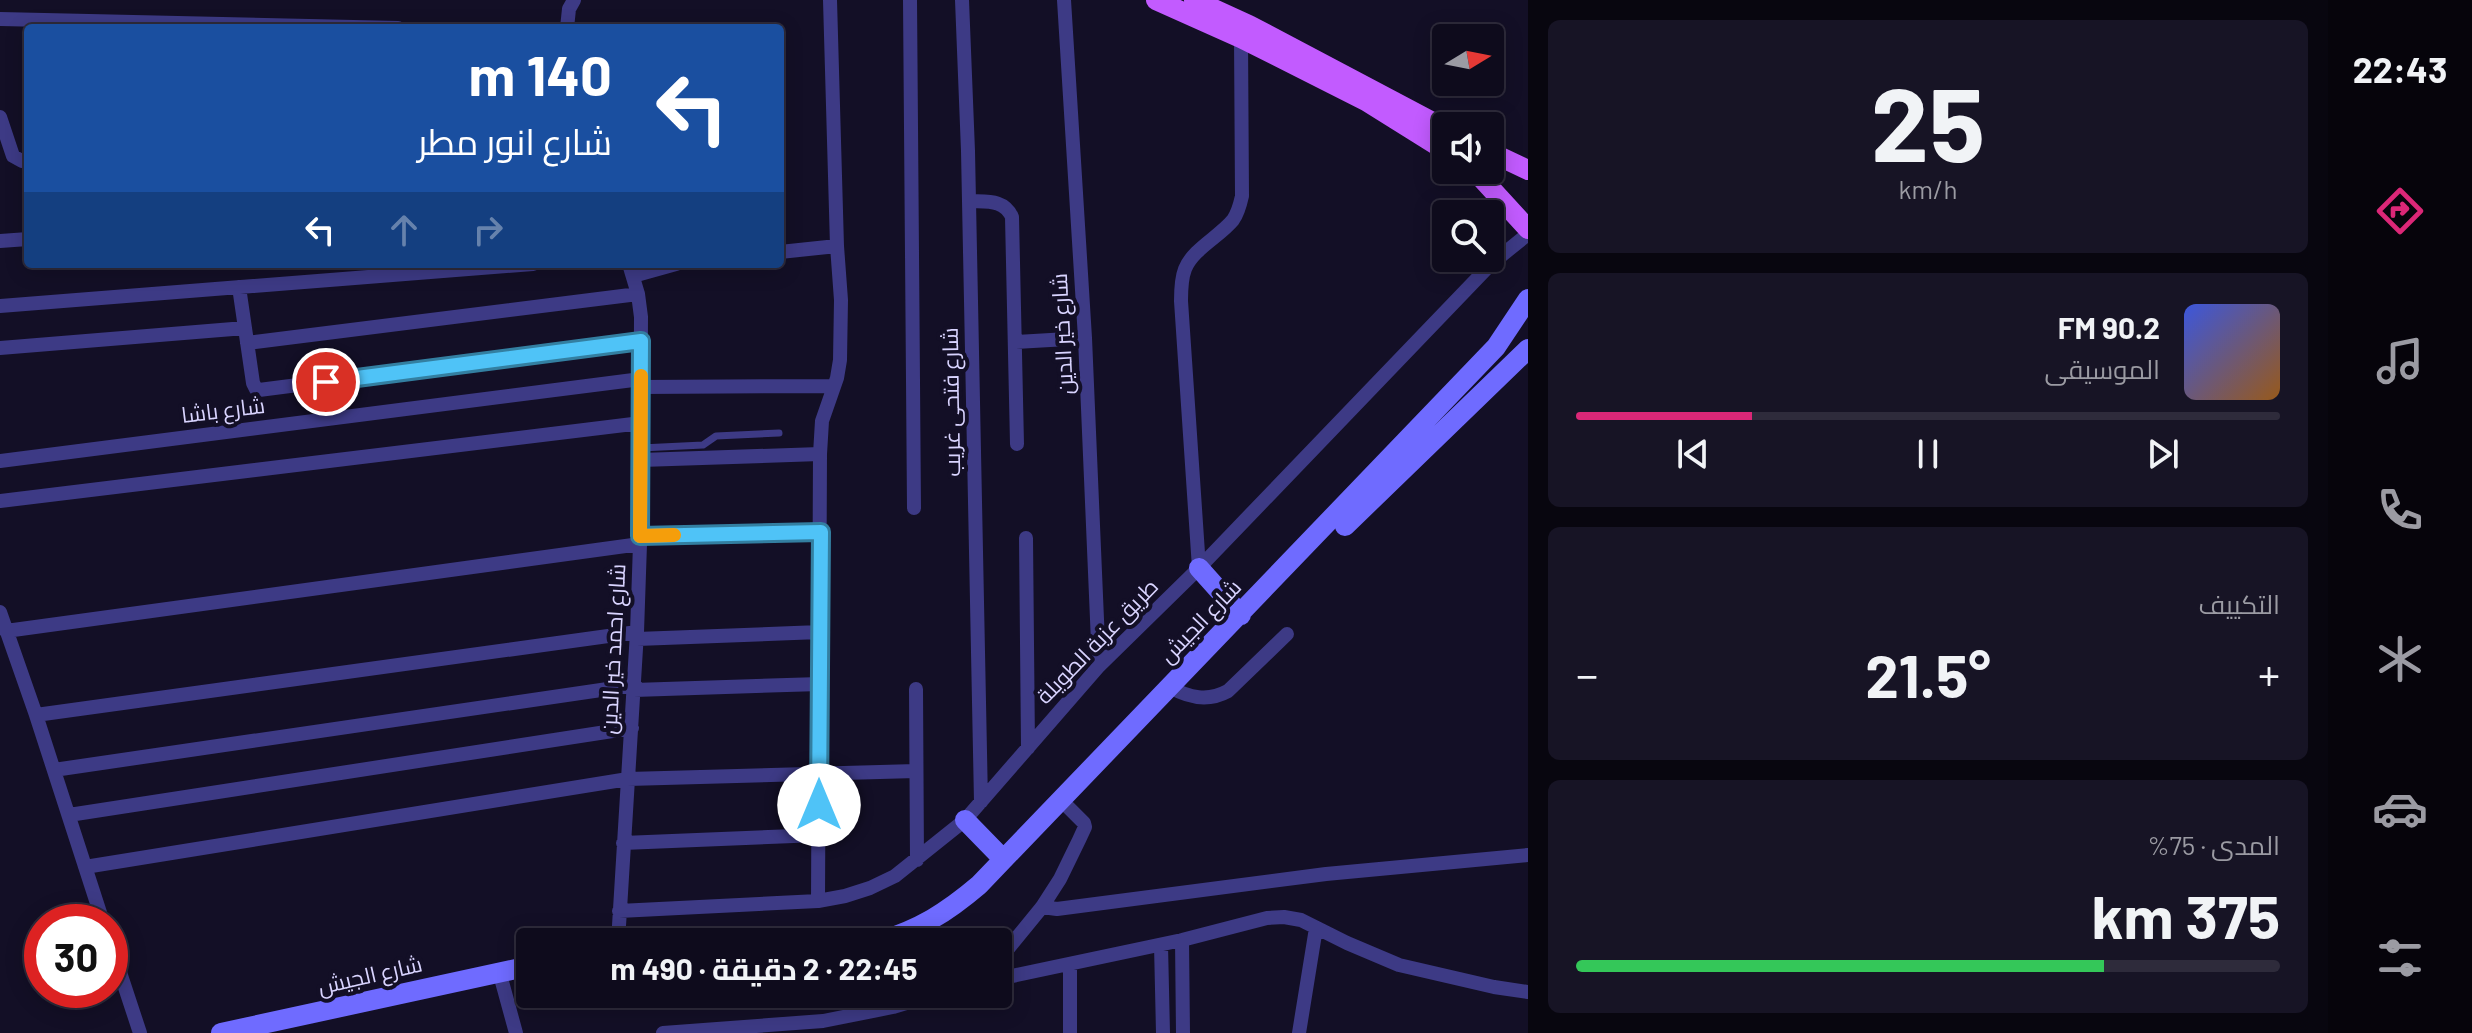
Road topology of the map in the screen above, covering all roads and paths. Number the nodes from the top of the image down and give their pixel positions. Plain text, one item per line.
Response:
1 (574, 0) edge
2 (830, 0) edge
3 (910, 0) edge
4 (962, 0) edge
5 (1064, 0) edge
6 (1156, 0) edge
7 (1194, 0) edge
8 (0, 19) edge
9 (221, 24) edge
10 (567, 24) edge
11 (1241, 38) junction
12 (0, 117) edge
13 (1432, 122) edge
14 (1432, 142) edge
15 (1504, 159) edge
16 (24, 161) edge
17 (1528, 170) edge
18 (1486, 184) edge
19 (969, 201) junction
20 (1528, 232) edge
21 (24, 239) edge
22 (0, 241) edge
23 (837, 246) junction
24 (784, 252) edge
25 (482, 268) edge
26 (631, 270) edge
27 (239, 287) junction
28 (638, 294) junction
29 (1528, 299) edge
30 (0, 306) edge
31 (246, 335) junction
32 (1085, 338) junction
33 (641, 341) junction
34 (1015, 342) junction
35 (0, 348) edge
36 (1528, 349) edge
37 (641, 383) junction
38 (833, 386) junction
39 (641, 423) junction
40 (779, 433) dead end
41 (1017, 444) dead end
42 (641, 454) junction
43 (820, 454) junction
44 (0, 461) edge
45 (0, 501) edge
46 (914, 508) dead end
47 (821, 532) junction
48 (1026, 538) dead end
49 (640, 540) junction
50 (1199, 568) junction
51 (0, 612) edge
52 (1241, 615) junction
53 (6, 631) junction
54 (820, 632) junction
55 (1287, 634) dead end
56 (637, 636) junction
57 (1099, 666) junction
58 (820, 684) junction
59 (634, 688) junction
60 (916, 689) dead end
61 (1176, 691) junction
62 (36, 715) junction
63 (632, 728) junction
64 (1028, 748) junction
65 (54, 770) junction
66 (916, 771) junction
67 (819, 774) junction
68 (628, 779) junction
69 (981, 802) junction
70 (1068, 807) junction
71 (69, 815) junction
72 (965, 820) junction
73 (819, 835) junction
74 (623, 843) junction
75 (1528, 855) edge
76 (1003, 859) junction
77 (917, 860) junction
78 (85, 867) junction
79 (818, 901) junction
80 (97, 904) edge
81 (1042, 907) junction
82 (619, 911) junction
83 (618, 928) edge
84 (929, 928) edge
85 (942, 928) edge
86 (1316, 928) junction
87 (1182, 940) junction
88 (1012, 944) edge
89 (1161, 945) junction
90 (1070, 964) junction
91 (516, 972) edge
92 (1012, 976) edge
93 (501, 978) junction
94 (516, 979) edge
95 (1528, 992) edge
96 (128, 997) edge
97 (888, 1008) edge
98 (140, 1033) edge
99 (221, 1033) edge
100 (284, 1033) edge
101 (516, 1033) edge
102 (663, 1033) edge
103 (1070, 1033) edge
104 (1163, 1033) edge
105 (1183, 1033) edge
106 (1299, 1033) edge

1 - 10 street
2 - 23 street
3 - 46 street
4 - 19 street, شارع فتحى غريب
5 - 32 street, شارع خير الدين
6 - 11 main road
7 - 13 main road
8 - 9 street
11 - 14 main road
11 - 50 street
12 - 16 street
15 - 17 main road
18 - 20 main road
19 - 34 street
19 - 69 street, شارع فتحى غريب
20 - 50 street, طريق عزبة الطويلة
21 - 22 street
23 - 24 street
23 - 38 street
25 - 27 street
26 - 28 street, شارع احمد خير الدين
27 - 30 street
27 - 31 street
28 - 31 street
28 - 33 street, شارع احمد خير الدين
29 - 52 main road, شارع الجيش
31 - 33 street
31 - 35 street
32 - 34 street
32 - 57 street, شارع خير الدين
33 - 37 street, شارع احمد خير الدين
34 - 41 street
36 - 61 main road, شارع الجيش
37 - 38 street, شارع باشا
37 - 39 street, شارع احمد خير الدين
37 - 44 street, شارع باشا
38 - 43 street
39 - 42 street, شارع احمد خير الدين
39 - 45 street
40 - 42 lane
42 - 43 street
42 - 49 street, شارع احمد خير الدين
43 - 47 street
47 - 49 street
47 - 54 street
48 - 64 street
49 - 53 street
49 - 56 street, شارع احمد خير الدين
50 - 52 main road
50 - 57 street, طريق عزبة الطويلة
51 - 53 street
52 - 61 main road, شارع الجيش
53 - 62 street
54 - 56 street
54 - 58 street
55 - 61 street
56 - 59 street, شارع احمد خير الدين
56 - 62 street
57 - 64 street, طريق عزبة الطويلة
58 - 59 street
58 - 67 street
59 - 63 street, شارع احمد خير الدين
59 - 65 street
60 - 66 street
61 - 70 main road, شارع الجيش
61 - 76 main road, شارع الجيش
62 - 65 street
63 - 68 street, شارع احمد خير الدين
63 - 71 street
64 - 69 street, طريق عزبة الطويلة
65 - 71 street
66 - 67 street
66 - 77 street
67 - 68 street
67 - 73 street
68 - 74 street, شارع احمد خير الدين
68 - 78 street
69 - 72 street, طريق عزبة الطويلة
70 - 81 street
70 - 85 main road, شارع الجيش
71 - 78 street
72 - 76 main road
72 - 77 street, طريق عزبة الطويلة
73 - 74 street
73 - 79 street
74 - 82 street, شارع احمد خير الدين
75 - 81 street
76 - 84 main road, شارع الجيش
77 - 79 street, طريق عزبة الطويلة
78 - 80 street
79 - 82 street, طريق عزبة الطويلة
81 - 88 street
82 - 83 street, شارع احمد خير الدين
86 - 87 street
86 - 95 street
86 - 106 street
87 - 89 street
87 - 105 street
89 - 90 street
89 - 104 street
90 - 92 street
90 - 103 street
91 - 93 main road, شارع الجيش
93 - 94 main road, شارع الجيش
93 - 99 main road, شارع الجيش
93 - 100 main road, شارع الجيش
93 - 101 street
96 - 98 street
97 - 102 street

